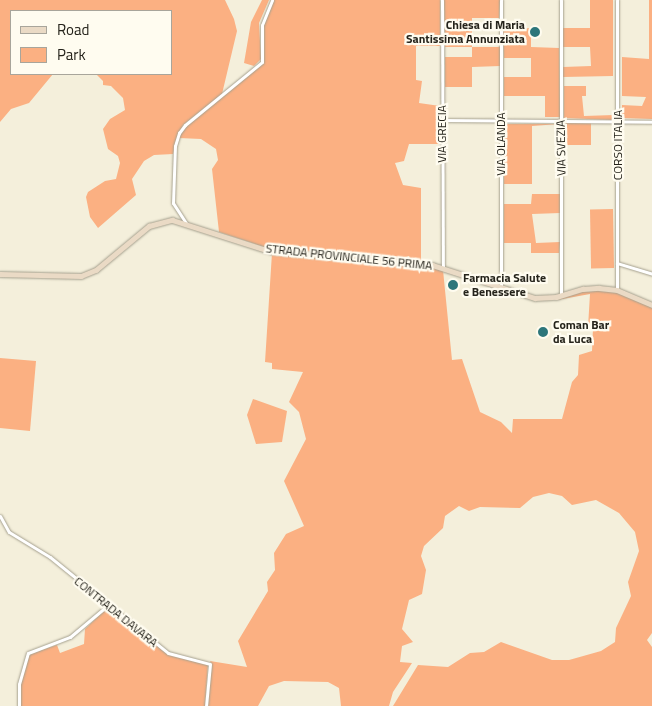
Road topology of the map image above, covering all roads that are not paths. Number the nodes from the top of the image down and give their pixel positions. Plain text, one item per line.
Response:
1 (272, 0) edge
2 (442, 0) edge
3 (501, 0) edge
4 (561, 0) edge
5 (617, 0) edge
6 (442, 120) junction
7 (502, 121) junction
8 (561, 121) junction
9 (618, 121) junction
10 (652, 122) edge
11 (186, 223) junction
12 (617, 263) junction
13 (443, 268) junction
14 (0, 274) edge
15 (652, 274) edge
16 (501, 288) junction
17 (617, 290) junction
18 (561, 296) junction
19 (652, 305) edge
20 (0, 516) edge
21 (108, 605) junction
22 (19, 706) edge
23 (206, 706) edge

1 - 11 street
2 - 6 street, VIA GRECIA
3 - 7 street, VIA OLANDA
4 - 8 street, VIA SVEZIA
5 - 9 street, CORSO ITALIA
6 - 7 street
6 - 13 street, VIA GRECIA
7 - 8 street
7 - 16 street, VIA OLANDA
8 - 9 street
8 - 18 street, VIA SVEZIA
9 - 10 street
9 - 12 street, CORSO ITALIA
11 - 13 street, STRADA PROVINCIALE 56 PRIMA
11 - 14 street, STRADA PROVINCIALE 56 PRIMA
12 - 15 street
12 - 17 street, CORSO ITALIA
13 - 16 street, STRADA PROVINCIALE 56 PRIMA
16 - 18 street, STRADA PROVINCIALE 56 PRIMA
17 - 18 street, STRADA PROVINCIALE 56 PRIMA
17 - 19 street, STRADA PROVINCIALE 56 PRIMA
20 - 21 street, CONTRADA DAVARA
21 - 22 street
21 - 23 street, CONTRADA DAVARA

